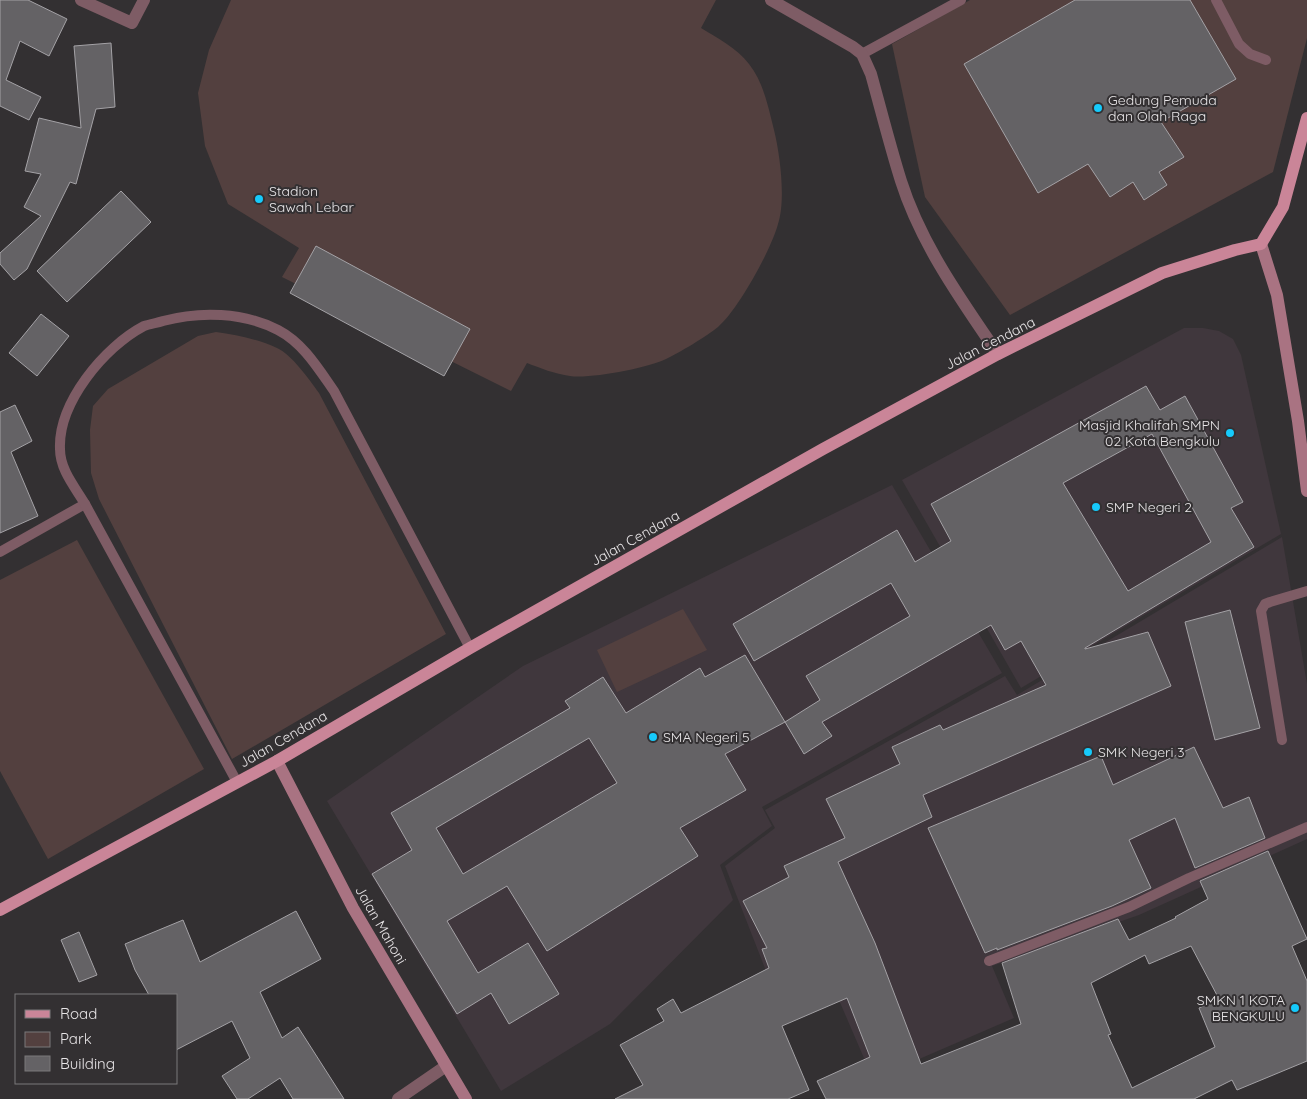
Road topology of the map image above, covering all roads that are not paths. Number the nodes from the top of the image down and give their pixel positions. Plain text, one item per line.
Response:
1 (81, 0) edge
2 (144, 0) edge
3 (771, 0) edge
4 (961, 0) edge
5 (1216, 0) edge
6 (862, 54) junction
7 (1266, 60) dead end
8 (1307, 118) edge
9 (1260, 244) junction
10 (998, 354) junction
11 (1303, 421) edge
12 (1307, 491) edge
13 (86, 504) junction
14 (0, 552) edge
15 (1307, 591) edge
16 (470, 648) junction
17 (1282, 740) dead end
18 (277, 761) junction
19 (237, 782) junction
20 (1307, 827) edge
21 (0, 910) edge
22 (989, 961) dead end
23 (446, 1066) junction
24 (398, 1099) edge
25 (466, 1099) edge

1 - 2 street
3 - 6 street
4 - 6 lane
5 - 7 lane
6 - 10 street
8 - 9 main road
9 - 10 main road, Jalan Cendana
9 - 11 street
10 - 16 main road, Jalan Cendana
11 - 12 street
13 - 14 lane
13 - 16 lane
13 - 19 lane
15 - 17 lane
16 - 18 main road, Jalan Cendana
18 - 19 main road, Jalan Cendana
18 - 23 street, Jalan Mahoni
19 - 21 main road, Jalan Cendana
20 - 22 lane
23 - 24 street
23 - 25 street, Jalan Mahoni

